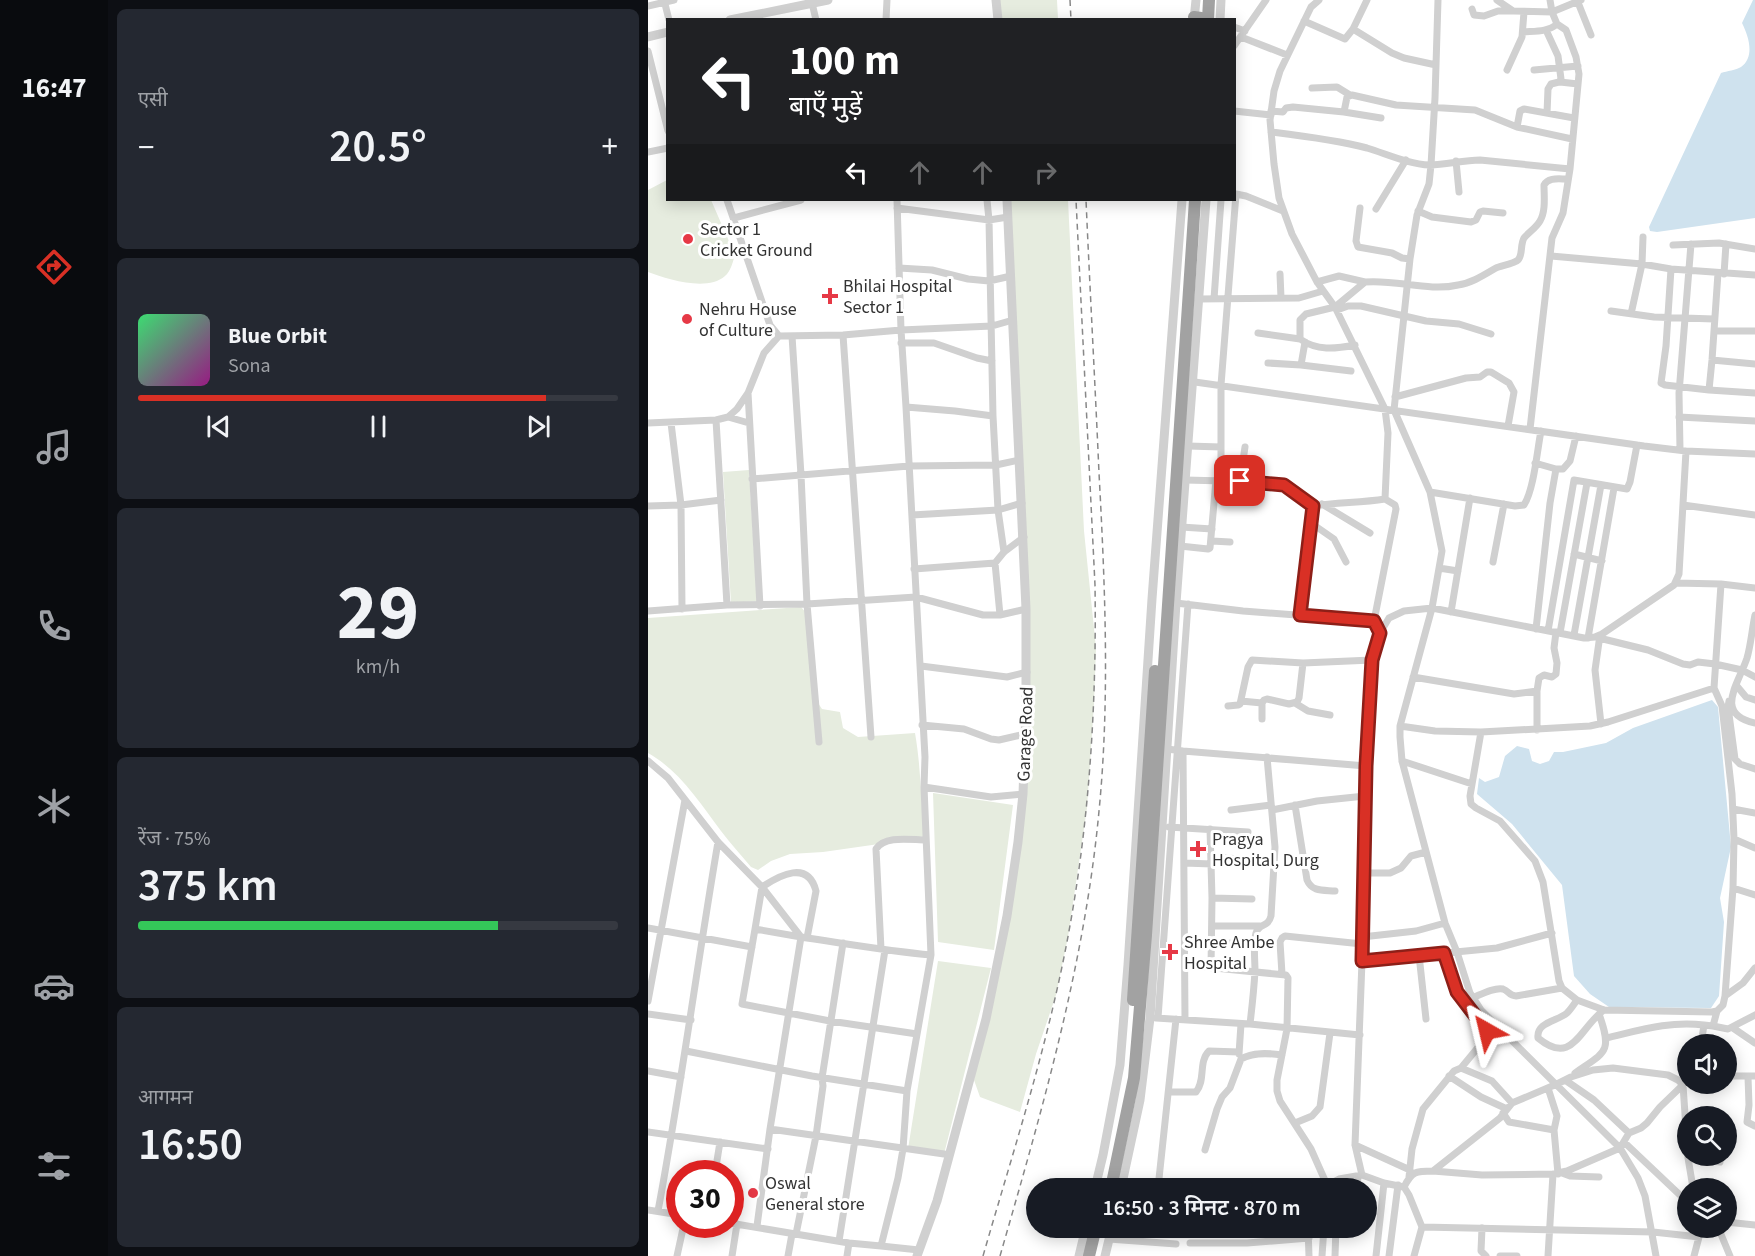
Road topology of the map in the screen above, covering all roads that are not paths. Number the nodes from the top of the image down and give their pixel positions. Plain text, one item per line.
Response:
1 (674, 0) edge
2 (828, 0) edge
3 (886, 0) edge
4 (996, 0) edge
5 (1196, 0) edge
6 (1202, 0) edge
7 (1209, 0) edge
8 (1221, 0) edge
9 (1266, 0) edge
10 (1319, 0) edge
11 (1367, 0) edge
12 (1438, 0) edge
13 (1497, 0) edge
14 (1550, 0) edge
15 (664, 1) edge
16 (1579, 1) edge
17 (812, 3) junction
18 (648, 6) edge
19 (1509, 6) edge
20 (1472, 9) dead end
21 (1524, 12) junction
22 (1552, 12) junction
23 (758, 17) edge
24 (668, 18) edge
25 (816, 18) edge
26 (886, 18) edge
27 (998, 18) edge
28 (1200, 18) edge
29 (1200, 18) edge
30 (1200, 18) edge
31 (1220, 18) edge
32 (1304, 21) junction
33 (1557, 24) junction
34 (1236, 29) edge
35 (1353, 29) junction
36 (1546, 30) junction
37 (666, 32) edge
38 (1523, 32) junction
39 (1243, 34) junction
40 (1591, 35) dead end
41 (648, 37) edge
42 (1236, 43) edge
43 (648, 51) edge
44 (1287, 55) junction
45 (1436, 65) junction
46 (1578, 66) junction
47 (1560, 68) junction
48 (1507, 70) dead end
49 (1534, 70) dead end
50 (1560, 82) junction
51 (1578, 84) junction
52 (1312, 88) dead end
53 (1350, 95) junction
54 (1435, 106) junction
55 (1236, 111) edge
56 (1344, 112) junction
57 (1271, 113) junction
58 (1547, 113) junction
59 (1381, 118) dead end
60 (1574, 118) junction
61 (666, 123) edge
62 (1517, 127) junction
63 (1271, 132) junction
64 (1572, 139) junction
65 (666, 148) edge
66 (648, 152) edge
67 (1406, 160) junction
68 (1456, 161) junction
69 (1431, 165) junction
70 (1570, 169) junction
71 (1567, 179) junction
72 (1459, 192) dead end
73 (1236, 194) edge
74 (727, 201) edge
75 (897, 201) edge
76 (987, 201) edge
77 (1007, 201) edge
78 (1182, 201) edge
79 (1187, 201) edge
80 (1195, 201) edge
81 (1206, 201) edge
82 (1221, 201) edge
83 (1234, 201) edge
84 (782, 202) edge
85 (897, 208) junction
86 (1360, 208) dead end
87 (1376, 209) dead end
88 (1283, 211) junction
89 (1418, 211) junction
90 (1503, 213) dead end
91 (1008, 217) junction
92 (734, 218) junction
93 (989, 220) junction
94 (1643, 237) dead end
95 (1691, 244) junction
96 (1726, 244) junction
97 (1673, 245) dead end
98 (1755, 249) edge
99 (1551, 256) junction
100 (1410, 259) junction
101 (1642, 264) junction
102 (899, 268) junction
103 (1671, 269) junction
104 (1689, 270) junction
105 (1721, 273) junction
106 (1280, 274) dead end
107 (1755, 275) edge
108 (1011, 276) junction
109 (989, 281) junction
110 (1317, 282) junction
111 (1365, 282) junction
112 (1407, 283) junction
113 (1323, 291) junction
114 (1281, 298) junction
115 (1198, 299) junction
116 (1214, 299) junction
117 (1227, 299) junction
118 (1336, 308) junction
119 (1611, 311) dead end
120 (1631, 314) junction
121 (1403, 316) junction
122 (1668, 318) junction
123 (1685, 318) junction
124 (1013, 320) junction
125 (1714, 320) junction
126 (992, 326) junction
127 (901, 330) junction
128 (1714, 331) junction
129 (1755, 332) edge
130 (1258, 333) dead end
131 (1491, 334) dead end
132 (843, 335) junction
133 (779, 336) junction
134 (792, 336) junction
135 (1302, 341) junction
136 (902, 343) junction
137 (1354, 345) junction
138 (1712, 360) junction
139 (992, 361) junction
140 (1268, 363) dead end
141 (1301, 364) junction
142 (1755, 364) edge
143 (1351, 370) dead end
144 (1187, 381) junction
145 (1221, 385) junction
146 (1680, 387) junction
147 (1709, 390) junction
148 (748, 393) junction
149 (1755, 393) edge
150 (1395, 397) junction
151 (906, 407) junction
152 (1385, 409) junction
153 (1394, 410) junction
154 (993, 416) junction
155 (728, 417) junction
156 (1679, 417) junction
157 (716, 420) junction
158 (1755, 421) edge
159 (648, 423) edge
160 (671, 423) junction
161 (749, 423) junction
162 (1508, 426) junction
163 (1530, 429) junction
164 (1541, 431) junction
165 (1576, 436) junction
166 (1637, 444) junction
167 (1188, 446) junction
168 (1221, 447) junction
169 (1245, 447) dead end
170 (1683, 450) junction
171 (1755, 454) edge
172 (1019, 459) junction
173 (1535, 463) junction
174 (996, 465) junction
175 (909, 466) junction
176 (1556, 469) junction
177 (852, 472) junction
178 (801, 475) junction
179 (752, 478) junction
180 (1185, 480) junction
181 (1218, 480) junction
182 (1240, 481) junction
183 (1587, 483) junction
184 (1601, 485) junction
185 (1614, 488) junction
186 (1430, 492) junction
187 (1470, 498) junction
188 (1385, 499) junction
189 (721, 500) junction
190 (1022, 503) junction
191 (1322, 504) junction
192 (1504, 504) junction
193 (681, 505) junction
194 (1683, 505) junction
195 (648, 506) edge
196 (1313, 506) junction
197 (998, 510) junction
198 (912, 515) junction
199 (1755, 515) edge
200 (1311, 523) junction
201 (1181, 527) junction
202 (1212, 529) junction
203 (1370, 533) dead end
204 (1024, 537) junction
205 (1212, 541) junction
206 (1230, 542) dead end
207 (1180, 546) junction
208 (1004, 552) junction
209 (1574, 554) junction
210 (1588, 557) junction
211 (1602, 561) junction
212 (1346, 562) dead end
213 (1493, 562) dead end
214 (995, 563) junction
215 (914, 568) junction
216 (1439, 568) junction
217 (1458, 571) junction
218 (1675, 582) junction
219 (1721, 584) junction
220 (1755, 588) edge
221 (916, 597) junction
222 (860, 601) junction
223 (1176, 603) junction
224 (807, 604) junction
225 (1188, 604) junction
226 (727, 605) junction
227 (760, 606) junction
228 (1432, 608) junction
229 (682, 609) junction
230 (1026, 609) junction
231 (648, 611) edge
232 (1451, 612) junction
233 (1000, 615) junction
234 (1300, 615) junction
235 (1755, 615) edge
236 (1374, 621) junction
237 (1536, 629) junction
238 (1555, 632) junction
239 (1380, 633) junction
240 (1574, 636) junction
241 (1600, 636) junction
242 (1588, 638) junction
243 (1169, 645) junction
244 (1755, 656) edge
245 (1747, 658) junction
246 (1372, 660) junction
247 (1303, 663) junction
248 (1715, 664) junction
249 (921, 666) junction
250 (1742, 670) junction
251 (1027, 672) junction
252 (1413, 677) junction
253 (1755, 677) edge
254 (1736, 685) junction
255 (1714, 688) junction
256 (1537, 691) junction
257 (1731, 697) junction
258 (1755, 700) edge
259 (1241, 701) junction
260 (1263, 703) junction
261 (1295, 703) junction
262 (1228, 706) dead end
263 (1330, 715) dead end
264 (1262, 719) dead end
265 (1755, 723) edge
266 (1600, 724) junction
267 (922, 725) junction
268 (1400, 726) junction
269 (1537, 730) junction
270 (1481, 732) junction
271 (1025, 734) junction
272 (871, 737) dead end
273 (819, 742) dead end
274 (1167, 749) junction
275 (1180, 751) junction
276 (1267, 757) junction
277 (648, 761) edge
278 (1402, 761) junction
279 (1366, 766) junction
280 (1755, 769) edge
281 (1472, 784) junction
282 (924, 787) junction
283 (1023, 794) junction
284 (1365, 796) junction
285 (686, 800) junction
286 (1295, 805) junction
287 (1272, 808) junction
288 (1733, 809) junction
289 (1231, 810) dead end
290 (1755, 813) edge
291 (1167, 827) junction
292 (1184, 828) junction
293 (1210, 830) junction
294 (1248, 832) dead end
295 (1734, 839) junction
296 (926, 840) junction
297 (718, 842) junction
298 (1755, 848) edge
299 (1426, 852) junction
300 (1256, 860) dead end
301 (1212, 861) junction
302 (1184, 863) junction
303 (1364, 873) junction
304 (762, 887) junction
305 (1733, 888) junction
306 (1335, 891) dead end
307 (1755, 896) edge
308 (1212, 898) junction
309 (1252, 899) dead end
310 (1445, 923) junction
311 (1212, 926) junction
312 (1260, 926) junction
313 (648, 928) edge
314 (755, 929) junction
315 (660, 930) junction
316 (1552, 933) junction
317 (804, 937) junction
318 (702, 938) junction
319 (1362, 941) junction
320 (1212, 942) junction
321 (843, 943) junction
322 (1256, 945) junction
323 (752, 947) junction
324 (883, 950) junction
325 (1457, 952) junction
326 (1444, 953) junction
327 (931, 955) junction
328 (1419, 955) junction
329 (1362, 961) junction
330 (1185, 965) junction
331 (1211, 968) junction
332 (1755, 969) edge
333 (1255, 972) junction
334 (1282, 974) junction
335 (1562, 988) junction
336 (1725, 996) junction
337 (1472, 998) junction
338 (1577, 1000) junction
339 (648, 1001) edge
340 (1717, 1011) junction
341 (1601, 1012) junction
342 (789, 1013) junction
343 (648, 1014) edge
344 (1755, 1015) edge
345 (1154, 1018) junction
346 (1176, 1019) junction
347 (1426, 1019) dead end
348 (691, 1020) junction
349 (1185, 1020) junction
350 (830, 1021) junction
351 (1241, 1024) junction
352 (1250, 1024) junction
353 (1704, 1025) junction
354 (1713, 1026) junction
355 (873, 1028) junction
356 (1733, 1028) junction
357 (1287, 1029) junction
358 (1330, 1033) junction
359 (916, 1034) junction
360 (1703, 1034) edge
361 (1360, 1035) junction
362 (1606, 1038) junction
363 (1755, 1043) edge
364 (686, 1051) junction
365 (1239, 1052) junction
366 (1282, 1055) junction
367 (1238, 1064) junction
368 (1461, 1068) junction
369 (781, 1069) junction
370 (648, 1071) edge
371 (1134, 1075) junction
372 (1449, 1076) junction
373 (681, 1077) junction
374 (1751, 1077) edge
375 (822, 1078) junction
376 (1568, 1079) junction
377 (1677, 1079) edge
378 (1557, 1084) junction
379 (864, 1085) junction
380 (1548, 1088) junction
381 (907, 1091) junction
382 (1677, 1091) edge
383 (1169, 1092) junction
384 (1512, 1103) junction
385 (1505, 1111) junction
386 (1295, 1123) junction
387 (1755, 1126) edge
388 (770, 1129) junction
389 (1554, 1130) junction
390 (648, 1132) edge
391 (1629, 1133) junction
392 (672, 1136) junction
393 (816, 1136) junction
394 (720, 1142) junction
395 (856, 1143) junction
396 (1355, 1145) junction
397 (1622, 1145) junction
398 (768, 1149) junction
399 (903, 1149) junction
400 (1205, 1150) dead end
401 (944, 1154) dead end
402 (717, 1160) edge
403 (1410, 1170) junction
404 (1433, 1171) junction
405 (1558, 1174) junction
406 (1360, 1176) junction
407 (1599, 1177) dead end
408 (1097, 1178) edge
409 (1107, 1178) edge
410 (1114, 1178) edge
411 (1124, 1178) edge
412 (1159, 1178) edge
413 (1322, 1178) edge
414 (1346, 1178) edge
415 (1408, 1179) junction
416 (1384, 1183) junction
417 (1401, 1186) junction
418 (1677, 1193) edge
419 (648, 1210) edge
420 (658, 1211) junction
421 (666, 1212) edge
422 (1737, 1223) edge
423 (744, 1224) edge
424 (1755, 1225) edge
425 (757, 1226) junction
426 (1422, 1227) junction
427 (1482, 1228) junction
428 (1551, 1230) junction
429 (1653, 1232) junction
430 (794, 1234) junction
431 (1677, 1235) edge
432 (681, 1238) edge
433 (733, 1238) edge
434 (1083, 1238) edge
435 (1093, 1238) edge
436 (1100, 1238) edge
437 (1309, 1238) joint
438 (1324, 1238) edge
439 (1336, 1238) edge
440 (1699, 1238) edge
441 (1723, 1238) edge
442 (1110, 1239) joint
443 (839, 1241) junction
444 (849, 1243) junction
445 (1190, 1243) dead end
446 (1176, 1244) dead end
447 (881, 1246) junction
448 (918, 1253) edge
449 (677, 1256) edge
450 (732, 1256) edge
451 (788, 1256) edge
452 (847, 1256) edge
453 (1079, 1256) edge
454 (1089, 1256) edge
455 (1096, 1256) edge
456 (1105, 1256) edge
457 (1309, 1256) edge
458 (1322, 1256) edge
459 (1335, 1256) edge
460 (1376, 1256) edge
461 (1389, 1256) edge
462 (1414, 1256) edge
463 (1486, 1256) edge
464 (1500, 1256) edge
465 (1516, 1256) edge
466 (1548, 1256) edge
467 (1656, 1256) edge
468 (1694, 1256) edge
469 (1730, 1256) edge

1 - 15 street
2 - 17 street
3 - 26 street
4 - 27 street
5 - 28 street
6 - 29 highway
7 - 30 highway
8 - 31 street
9 - 39 street
10 - 32 street
11 - 35 street
12 - 45 street
13 - 19 street
14 - 22 street
15 - 18 street
15 - 24 street
16 - 22 street
16 - 40 street
17 - 23 street
17 - 25 street
19 - 20 street
19 - 21 street
21 - 22 street
21 - 38 street
22 - 33 street
32 - 35 street
32 - 44 street
33 - 36 street
33 - 46 street
34 - 39 street
35 - 45 street
36 - 38 street
36 - 47 street
37 - 41 street
38 - 48 street
39 - 42 street
39 - 44 street
43 - 61 street
44 - 57 street
45 - 54 street
46 - 47 street
46 - 51 street
47 - 49 street
47 - 50 street
50 - 51 street
50 - 58 street
51 - 60 street
52 - 53 street
53 - 54 street
53 - 56 street
54 - 62 street
54 - 69 street
55 - 57 street
56 - 57 street
56 - 59 street
57 - 63 street
58 - 60 street
58 - 62 street
60 - 64 street
62 - 64 street
63 - 67 street
63 - 88 street
64 - 70 street
65 - 66 street
67 - 69 street
67 - 87 street
68 - 69 street
68 - 70 street
68 - 72 street
69 - 89 street
70 - 71 street
71 - 99 street
71 - 112 street
73 - 88 street
74 - 92 street
75 - 85 street
76 - 93 street
77 - 91 street, Garage Road
78 - 408 street
79 - 371 highway
80 - 144 highway
81 - 115 street
82 - 116 street
83 - 117 street
84 - 92 street
85 - 93 street
85 - 102 street
86 - 100 street
88 - 110 street
89 - 90 street
89 - 100 street
91 - 93 street
91 - 108 street, Garage Road
92 - 133 street
93 - 109 street
94 - 101 street
95 - 96 street
95 - 97 street
95 - 104 street
96 - 98 street
96 - 105 street
99 - 101 street
99 - 163 street
100 - 112 street
101 - 103 street
101 - 120 street
102 - 109 street
102 - 127 street
103 - 104 street
103 - 122 street
104 - 105 street
104 - 123 street
105 - 107 street
105 - 125 street
106 - 114 street
108 - 109 street
108 - 124 street, Garage Road
109 - 126 street
110 - 111 street
110 - 113 street
111 - 112 street
111 - 118 street
112 - 121 street
113 - 114 street
113 - 118 street
114 - 117 street
115 - 116 street
115 - 144 street
116 - 117 street
117 - 145 street
118 - 121 street
118 - 135 street
118 - 137 street
119 - 120 street
120 - 122 street
121 - 131 street
121 - 150 street
122 - 123 street
122 - 146 street
123 - 125 street
123 - 146 street
124 - 126 street
124 - 172 street, Garage Road
125 - 128 street
126 - 127 street
126 - 139 street
127 - 132 street
127 - 136 street
128 - 129 street
128 - 138 street
130 - 135 street
132 - 134 street
132 - 177 street
133 - 134 street
133 - 148 street
134 - 178 street
135 - 137 street
135 - 141 street
136 - 139 street
136 - 151 street
137 - 152 street
138 - 142 street
138 - 147 street
139 - 154 street
140 - 141 street
141 - 143 street
144 - 145 street
144 - 167 street
144 - 243 highway
145 - 152 street
145 - 168 street
146 - 147 street
146 - 156 street
147 - 149 street
148 - 155 street
148 - 161 street
150 - 153 street
150 - 162 street
151 - 154 street
151 - 175 street
152 - 153 street
152 - 188 street
153 - 162 street
153 - 186 street
154 - 174 street
155 - 157 street
155 - 161 street
156 - 158 street
156 - 170 street
157 - 160 street
157 - 189 street
159 - 160 street
160 - 193 street
161 - 179 street
162 - 163 street
163 - 164 street
164 - 165 street
164 - 173 street
165 - 166 street
165 - 176 street
166 - 170 street
166 - 185 street
167 - 168 street
167 - 180 street
168 - 181 street
169 - 182 street
170 - 171 street
170 - 194 street
172 - 174 street
172 - 190 street, Garage Road
173 - 176 street
173 - 192 street
174 - 175 street
174 - 197 street
175 - 177 street
175 - 198 street
176 - 237 street
177 - 178 street
177 - 222 street
178 - 179 street
178 - 224 street
179 - 227 street
180 - 181 street
180 - 201 street
181 - 182 street
181 - 202 street
182 - 196 street
183 - 184 street
183 - 209 street
183 - 238 street
184 - 185 street
184 - 210 street
185 - 211 street
186 - 187 street
186 - 216 street
187 - 192 street
187 - 217 street
188 - 191 street
188 - 236 street
189 - 193 street
189 - 226 street
190 - 197 street
190 - 204 street, Garage Road
191 - 196 street
191 - 203 street
192 - 213 street
193 - 195 street
193 - 229 street
194 - 199 street
194 - 218 street
196 - 200 street
197 - 198 street
197 - 208 street
198 - 215 street
200 - 212 street
200 - 234 street
201 - 202 street
201 - 207 street
202 - 205 street
204 - 208 street
204 - 230 street, Garage Road
205 - 206 street
205 - 207 street
207 - 223 street
208 - 214 street
209 - 210 street
209 - 238 street
210 - 211 street
210 - 240 street
211 - 242 street
214 - 215 street
214 - 233 street
215 - 221 street
216 - 217 street
216 - 228 street
217 - 232 street
218 - 219 street
218 - 241 street
219 - 220 street
219 - 248 street
221 - 222 street
221 - 233 street
221 - 249 street
222 - 224 street
222 - 272 street
223 - 225 street
223 - 243 street
224 - 227 street
224 - 273 street
225 - 234 street
225 - 275 street
226 - 227 street
226 - 229 street
228 - 232 street
228 - 239 street
228 - 252 street
229 - 231 street
230 - 233 street
230 - 251 street, Garage Road
232 - 237 street
234 - 236 street
235 - 245 street
236 - 239 street
237 - 238 street
238 - 240 street
238 - 256 street
239 - 246 street
240 - 242 street
241 - 242 street
241 - 248 street
241 - 266 street
243 - 274 street
243 - 371 highway
244 - 245 street
245 - 250 street
246 - 247 street
246 - 279 street
247 - 259 street
247 - 261 street
248 - 250 street
248 - 255 street
249 - 251 street
249 - 267 street
250 - 253 street
250 - 254 street
251 - 271 street, Garage Road
252 - 256 street
252 - 268 street
254 - 257 street
254 - 258 street
255 - 266 street
255 - 288 street
256 - 269 street
257 - 265 street
257 - 280 street
259 - 260 street
259 - 262 street
260 - 261 street
260 - 264 street
261 - 263 street
266 - 269 street
267 - 271 street
267 - 282 street
268 - 270 street
268 - 278 street
269 - 270 street
270 - 281 street
271 - 283 street, Garage Road
274 - 275 street
274 - 291 street
275 - 276 street
275 - 291 street
275 - 292 street
276 - 279 street
276 - 287 street
277 - 285 street
278 - 281 street
278 - 299 street
279 - 284 street
281 - 316 street
282 - 283 street
282 - 296 street
283 - 448 street, Garage Road
284 - 286 street
284 - 303 street
285 - 297 street
285 - 315 street
286 - 287 street
286 - 306 street
287 - 289 street
287 - 312 street
288 - 290 street
288 - 295 street
291 - 292 street
291 - 345 street
292 - 293 street
292 - 302 street
293 - 294 street
293 - 301 street
295 - 298 street
295 - 305 street
296 - 324 street
296 - 327 street
297 - 304 street
297 - 318 street
299 - 303 street
299 - 310 street
300 - 301 street
301 - 302 street
301 - 308 street
302 - 330 street
303 - 319 street
304 - 314 street
304 - 317 street
304 - 317 street
305 - 307 street
305 - 336 street
308 - 309 street
308 - 311 street
310 - 319 street
310 - 325 street
311 - 312 street
311 - 320 street
312 - 322 street
313 - 315 street
314 - 317 street
314 - 323 street
315 - 318 street
315 - 339 street
316 - 325 street
316 - 335 street
317 - 321 street
317 - 342 street
318 - 323 street
318 - 348 street
319 - 329 street
319 - 334 street
320 - 322 street
320 - 331 street
321 - 324 street
321 - 350 street
322 - 333 street
323 - 342 street
324 - 327 street
324 - 355 street
325 - 326 street
325 - 337 street
326 - 328 street
326 - 368 street
327 - 359 street
328 - 329 street
328 - 347 street
329 - 361 street
330 - 331 street
330 - 349 street
331 - 333 street
332 - 336 street
333 - 334 street
333 - 352 street
334 - 357 street
335 - 337 street
335 - 338 street
336 - 340 street
337 - 378 street
338 - 341 street
338 - 341 street
340 - 341 street
340 - 354 street
341 - 362 street
342 - 350 street
342 - 369 street
343 - 348 street
344 - 356 street
345 - 346 street
345 - 371 street
346 - 349 street
346 - 383 street
348 - 364 street
349 - 351 street
350 - 355 street
350 - 375 street
351 - 352 street
351 - 365 street
352 - 357 street
353 - 354 street
353 - 360 street
353 - 362 street
354 - 356 street
355 - 359 street
355 - 379 street
356 - 363 street
357 - 358 street
357 - 366 street
358 - 361 street
358 - 386 street
359 - 381 street
361 - 396 street
362 - 376 street
364 - 369 street
364 - 373 street
365 - 367 street
365 - 383 street
366 - 367 street
366 - 386 street
367 - 400 street
368 - 372 street
368 - 384 street
369 - 375 street
369 - 388 street
370 - 373 street
371 - 409 highway
371 - 410 highway
371 - 411 street
372 - 385 street
372 - 403 street
373 - 392 street
374 - 387 street
375 - 379 street
375 - 393 street
376 - 377 street
376 - 378 street
376 - 391 street
378 - 380 street
378 - 397 street
379 - 381 street
379 - 395 street
380 - 384 street
380 - 389 street
381 - 399 street
382 - 391 street
383 - 412 street
384 - 385 street
385 - 389 street
385 - 404 street
386 - 413 street
388 - 393 street
388 - 398 street
389 - 405 street
390 - 392 street
391 - 397 street
392 - 394 street
392 - 420 street
393 - 395 street
393 - 430 street
394 - 398 street
394 - 402 street
395 - 399 street
395 - 443 street
396 - 403 street
396 - 406 street
397 - 405 street
397 - 418 street
397 - 429 street
398 - 425 street
399 - 401 street
399 - 447 street
403 - 415 street
404 - 405 street
404 - 415 street
405 - 407 street
405 - 428 street
406 - 414 street
406 - 416 street
415 - 417 street
416 - 417 street
416 - 460 street
417 - 426 street
417 - 461 street
419 - 420 street
420 - 421 street
422 - 424 street
423 - 425 street
425 - 430 street
426 - 427 street
426 - 462 street
427 - 428 street
427 - 463 street
428 - 429 street
428 - 466 street
429 - 431 street
429 - 467 street
430 - 443 street
430 - 451 street
432 - 449 street
433 - 450 street
434 - 453 street
435 - 454 highway
436 - 455 highway
437 - 445 street
437 - 457 street
438 - 458 street
439 - 459 street
440 - 468 street
441 - 469 street
442 - 446 street
442 - 456 street
443 - 444 street
444 - 447 street
444 - 452 street
447 - 448 street
464 - 465 street

